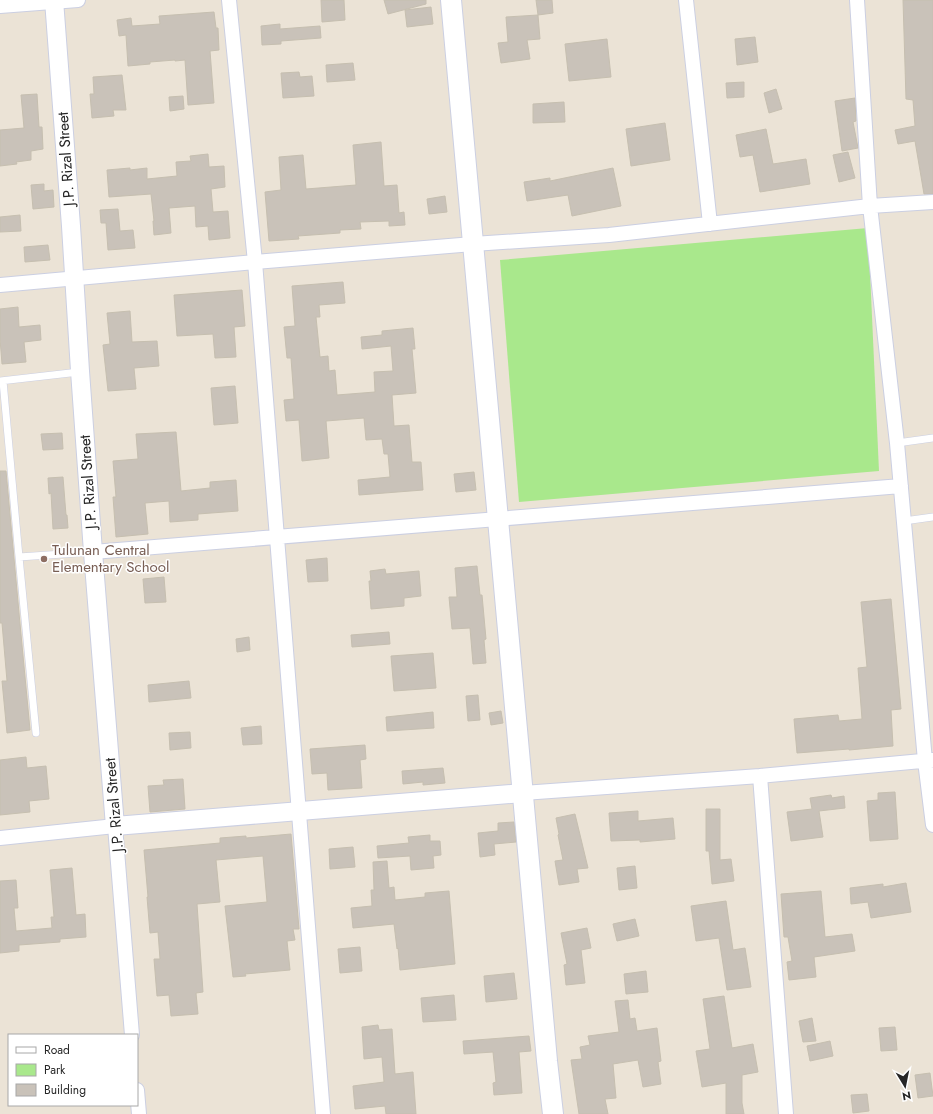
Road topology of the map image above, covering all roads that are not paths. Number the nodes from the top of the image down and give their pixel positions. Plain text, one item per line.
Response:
1 (78, 0) edge
2 (229, 0) edge
3 (451, 0) edge
4 (686, 0) edge
5 (857, 0) edge
6 (54, 1) edge
7 (0, 6) edge
8 (933, 202) edge
9 (870, 206) junction
10 (710, 224) junction
11 (473, 244) junction
12 (255, 262) junction
13 (75, 278) junction
14 (0, 285) edge
15 (80, 371) junction
16 (2, 381) edge
17 (933, 438) edge
18 (897, 443) junction
19 (901, 486) junction
20 (933, 517) edge
21 (498, 519) junction
22 (904, 521) junction
23 (277, 537) junction
24 (93, 552) junction
25 (18, 557) junction
26 (36, 733) dead end
27 (929, 761) edge
28 (760, 776) junction
29 (523, 793) junction
30 (298, 811) junction
31 (933, 825) edge
32 (115, 826) junction
33 (0, 838) edge
34 (132, 1034) edge
35 (138, 1102) edge
36 (139, 1114) edge
37 (323, 1114) edge
38 (553, 1114) edge
39 (786, 1114) edge

1 - 6 street
2 - 12 street
3 - 11 main road
4 - 10 street
5 - 9 street
6 - 7 street
6 - 13 street, J.P. Rizal Street
8 - 9 street
9 - 10 street
9 - 18 street
10 - 11 street
11 - 12 street
11 - 21 main road
12 - 13 street
12 - 23 street
13 - 14 street
13 - 15 street, J.P. Rizal Street
15 - 16 lane
15 - 24 street, J.P. Rizal Street
16 - 25 lane
17 - 18 lane
18 - 19 street
19 - 21 street
19 - 22 street
20 - 22 lane
21 - 23 street
21 - 29 main road
22 - 27 street
23 - 24 street
23 - 30 street
24 - 25 lane
24 - 32 street, J.P. Rizal Street
25 - 26 lane
27 - 28 street
27 - 31 street
28 - 29 street
28 - 39 street
29 - 30 street
29 - 38 main road
30 - 32 street
30 - 37 street
32 - 33 street
32 - 34 street, J.P. Rizal Street
35 - 36 street

